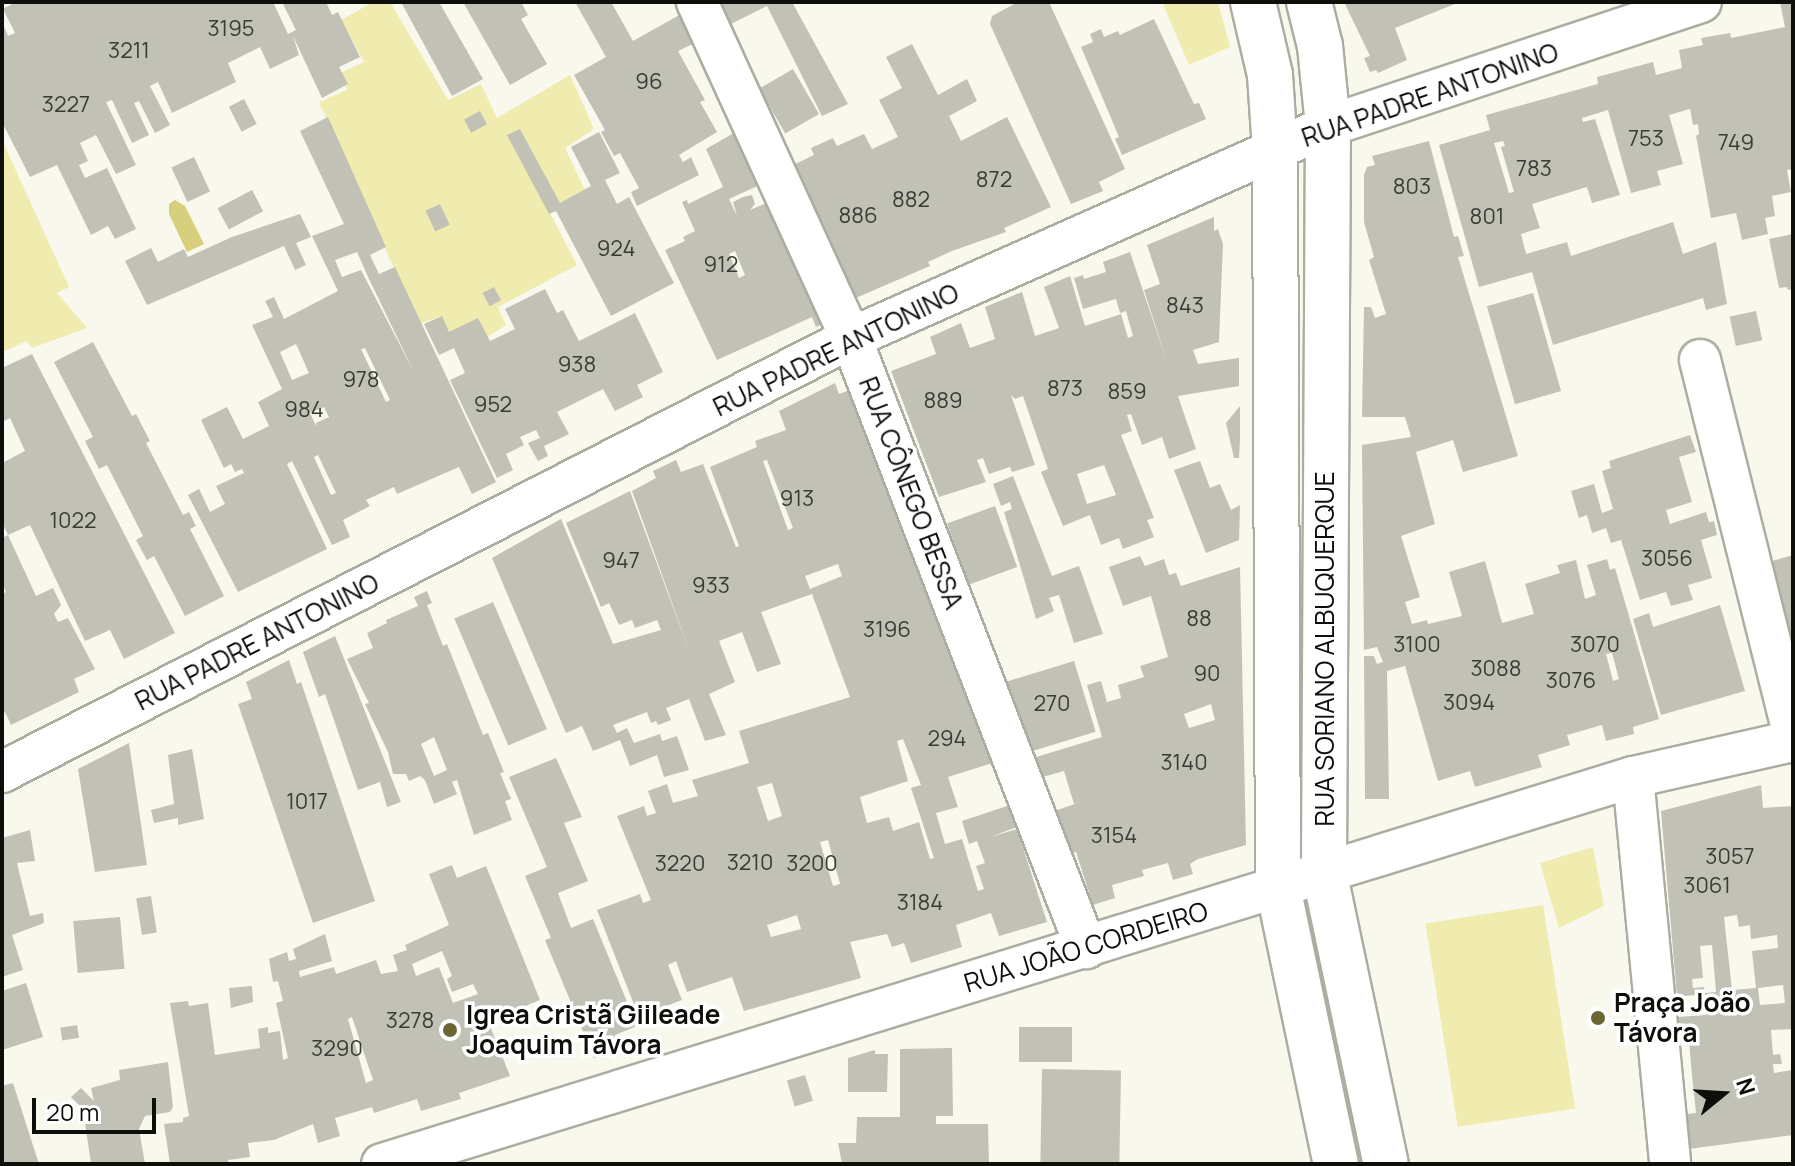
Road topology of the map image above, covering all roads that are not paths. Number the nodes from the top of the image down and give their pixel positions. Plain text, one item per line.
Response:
1 (697, 2) edge
2 (1253, 2) edge
3 (1309, 2) edge
4 (1701, 2) edge
5 (1328, 126) junction
6 (1275, 150) junction
7 (851, 338) junction
8 (1700, 360) dead end
9 (1793, 732) edge
10 (1793, 741) edge
11 (2, 772) edge
12 (1633, 777) junction
13 (1324, 871) junction
14 (1278, 887) junction
15 (1086, 948) junction
16 (382, 1164) edge
17 (1336, 1164) edge
18 (1386, 1164) edge
19 (1670, 1164) edge

1 - 7 street, RUA CÔNEGO BESSA
2 - 6 main road, RUA SORIANO ALBUQUERQUE
3 - 5 main road, RUA SORIANO ALBUQUERQUE
4 - 5 street, RUA PADRE ANTONINO
5 - 6 street, RUA PADRE ANTONINO
5 - 13 main road, RUA SORIANO ALBUQUERQUE
6 - 7 street, RUA PADRE ANTONINO
6 - 14 main road, RUA SORIANO ALBUQUERQUE
7 - 11 street, RUA PADRE ANTONINO
7 - 15 street, RUA CÔNEGO BESSA
8 - 9 street
10 - 12 street, RUA JOÃO CORDEIRO
12 - 13 street, RUA JOÃO CORDEIRO
12 - 19 street
13 - 14 street, RUA JOÃO CORDEIRO
13 - 18 main road, RUA SORIANO ALBUQUERQUE
14 - 15 street, RUA JOÃO CORDEIRO
14 - 17 main road, RUA SORIANO ALBUQUERQUE
15 - 16 street, RUA JOÃO CORDEIRO

